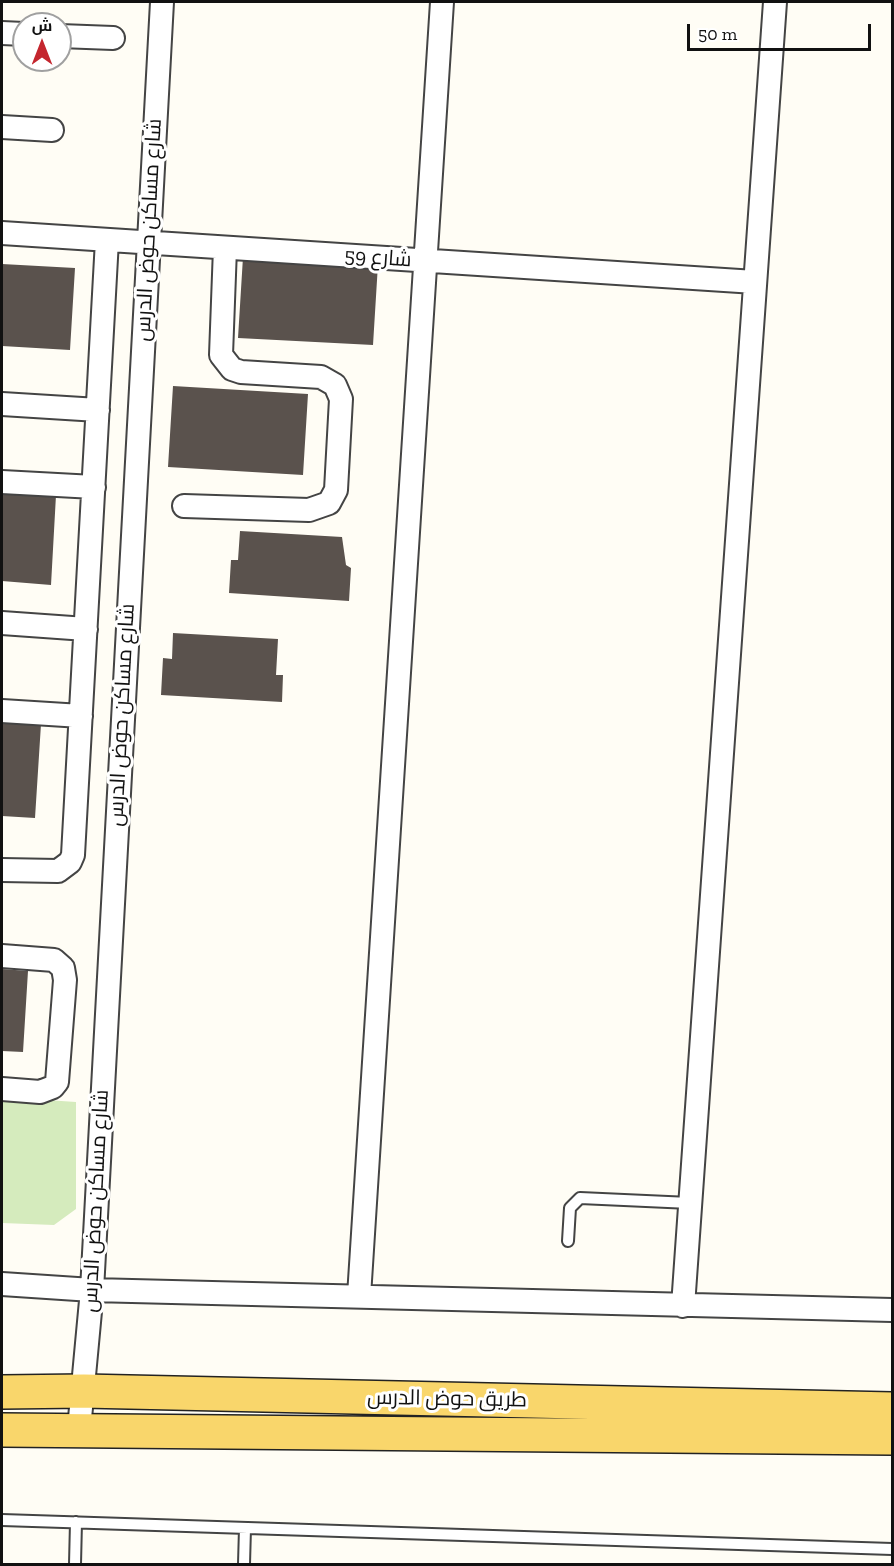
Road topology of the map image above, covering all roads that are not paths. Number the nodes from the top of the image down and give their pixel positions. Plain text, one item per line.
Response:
1 (162, 2) edge
2 (442, 2) edge
3 (775, 2) edge
4 (72, 36) edge
5 (113, 38) dead end
6 (2, 127) edge
7 (52, 130) dead end
8 (2, 233) edge
9 (107, 240) junction
10 (148, 242) junction
11 (225, 248) junction
12 (426, 261) junction
13 (755, 282) junction
14 (2, 404) edge
15 (98, 410) junction
16 (2, 482) edge
17 (94, 487) junction
18 (184, 506) dead end
19 (2, 623) edge
20 (86, 629) junction
21 (2, 711) edge
22 (81, 716) junction
23 (2, 870) edge
24 (2, 956) edge
25 (2, 1089) edge
26 (690, 1203) junction
27 (568, 1241) dead end
28 (2, 1284) edge
29 (92, 1290) junction
30 (359, 1296) junction
31 (683, 1306) junction
32 (892, 1310) edge
33 (84, 1391) junction
34 (2, 1392) edge
35 (892, 1409) edge
36 (79, 1429) junction
37 (2, 1430) edge
38 (892, 1438) edge
39 (2, 1520) edge
40 (76, 1522) junction
41 (245, 1528) junction
42 (892, 1549) edge
43 (75, 1564) edge
44 (244, 1564) edge

1 - 10 street, شارع مساكن حوض الدرس
2 - 12 street
3 - 13 street
4 - 5 street
6 - 7 street
8 - 9 street, شارع 59
9 - 10 street, شارع 59
9 - 15 street
10 - 11 street, شارع 59
10 - 29 street, شارع مساكن حوض الدرس
11 - 12 street, شارع 59
11 - 18 street
12 - 13 street, شارع 59
12 - 30 street
13 - 26 street
14 - 15 street
15 - 17 street
16 - 17 street
17 - 20 street
19 - 20 street
20 - 22 street
21 - 22 street
22 - 23 street
24 - 25 street
26 - 27 lane
26 - 31 street
28 - 29 street
29 - 30 street
29 - 33 street, شارع مساكن حوض الدرس
30 - 31 street
31 - 32 street
33 - 34 main road, طريق حوض الدرس
33 - 35 main road, طريق حوض الدرس
33 - 36 street, شارع مساكن حوض الدرس
36 - 37 main road, طريق حوض الدرس
36 - 38 main road, طريق حوض الدرس
39 - 40 lane
40 - 41 lane
40 - 43 lane
41 - 42 lane
41 - 44 lane

